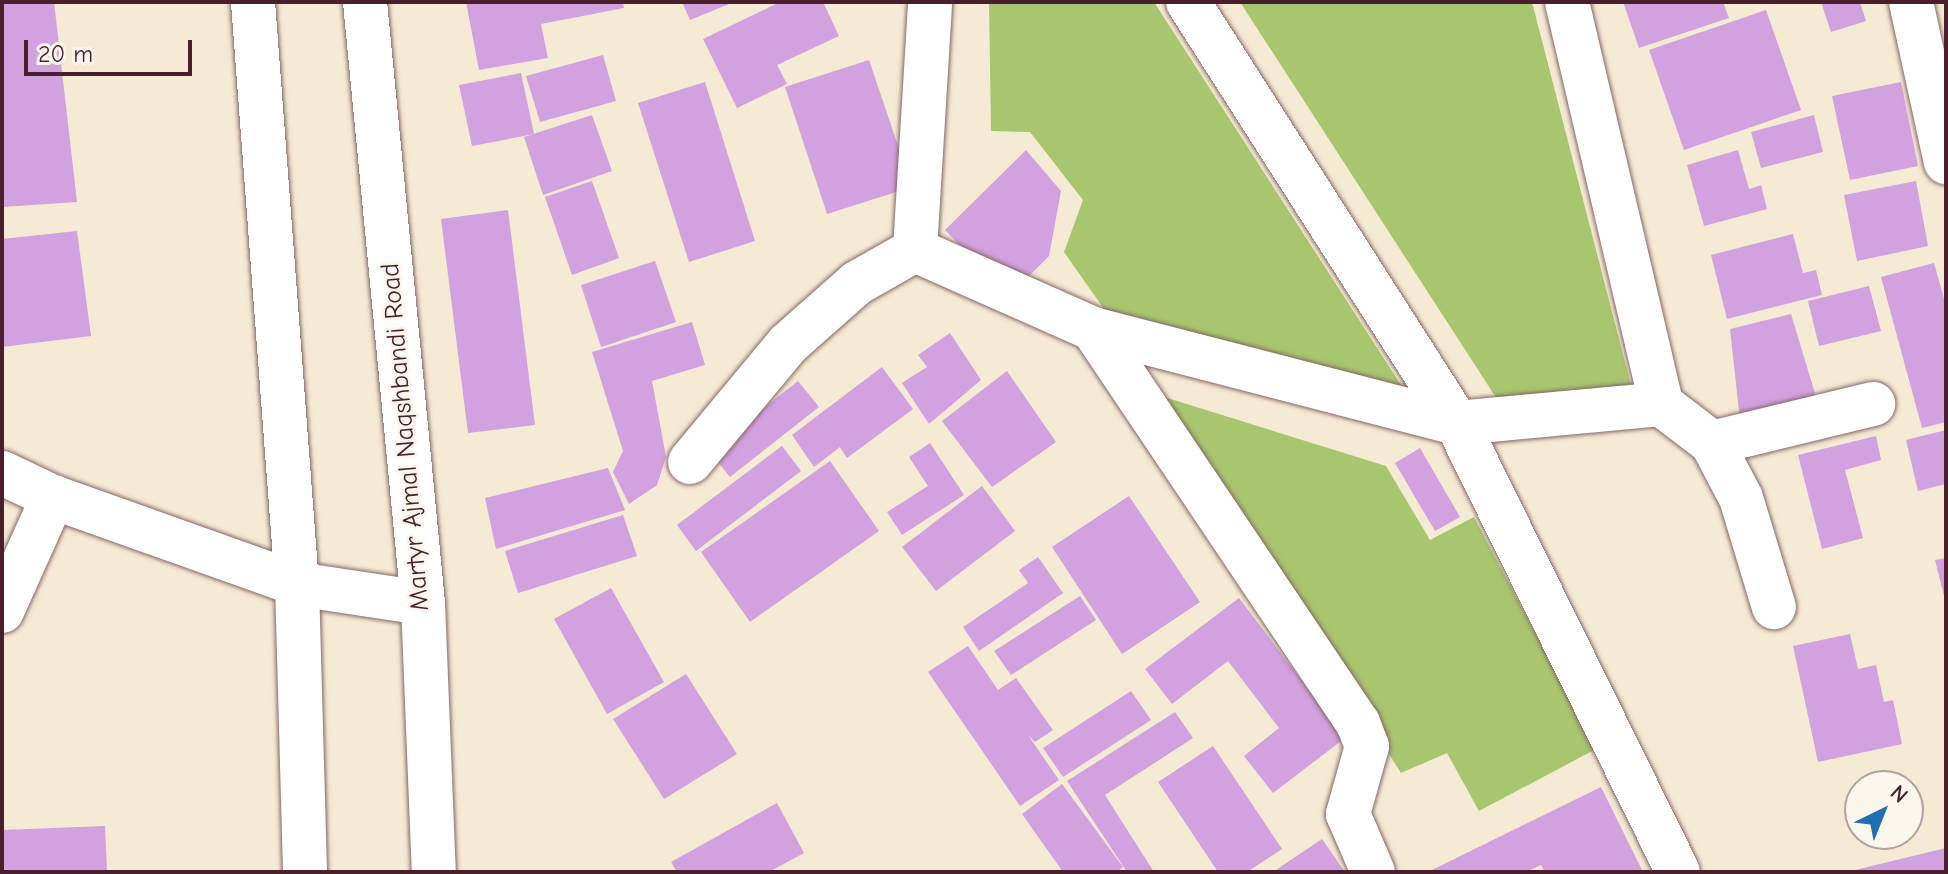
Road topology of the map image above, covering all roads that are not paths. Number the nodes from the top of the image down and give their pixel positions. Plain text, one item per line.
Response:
1 (253, 2) edge
2 (365, 2) edge
3 (930, 2) edge
4 (1188, 2) edge
5 (1567, 2) edge
6 (1911, 2) edge
7 (1946, 162) edge
8 (915, 250) junction
9 (1093, 329) junction
10 (1661, 404) junction
11 (1873, 404) dead end
12 (1457, 423) junction
13 (1712, 443) junction
14 (690, 462) dead end
15 (2, 473) edge
16 (53, 497) junction
17 (297, 584) junction
18 (423, 603) junction
19 (1774, 607) dead end
20 (2, 611) edge
21 (305, 872) edge
22 (434, 872) edge
23 (1373, 872) edge
24 (1678, 872) edge

1 - 17 main road
2 - 18 main road, Martyr Ajmal Naqshbandi Road
3 - 8 main road
4 - 12 main road
5 - 10 main road
6 - 7 main road
8 - 9 main road
8 - 14 main road
9 - 12 main road
9 - 23 main road
10 - 12 main road
10 - 13 main road
11 - 13 main road
12 - 24 main road
13 - 19 main road
15 - 16 main road
16 - 17 main road
16 - 20 main road
17 - 18 main road
17 - 21 main road
18 - 22 main road, Martyr Ajmal Naqshbandi Road

